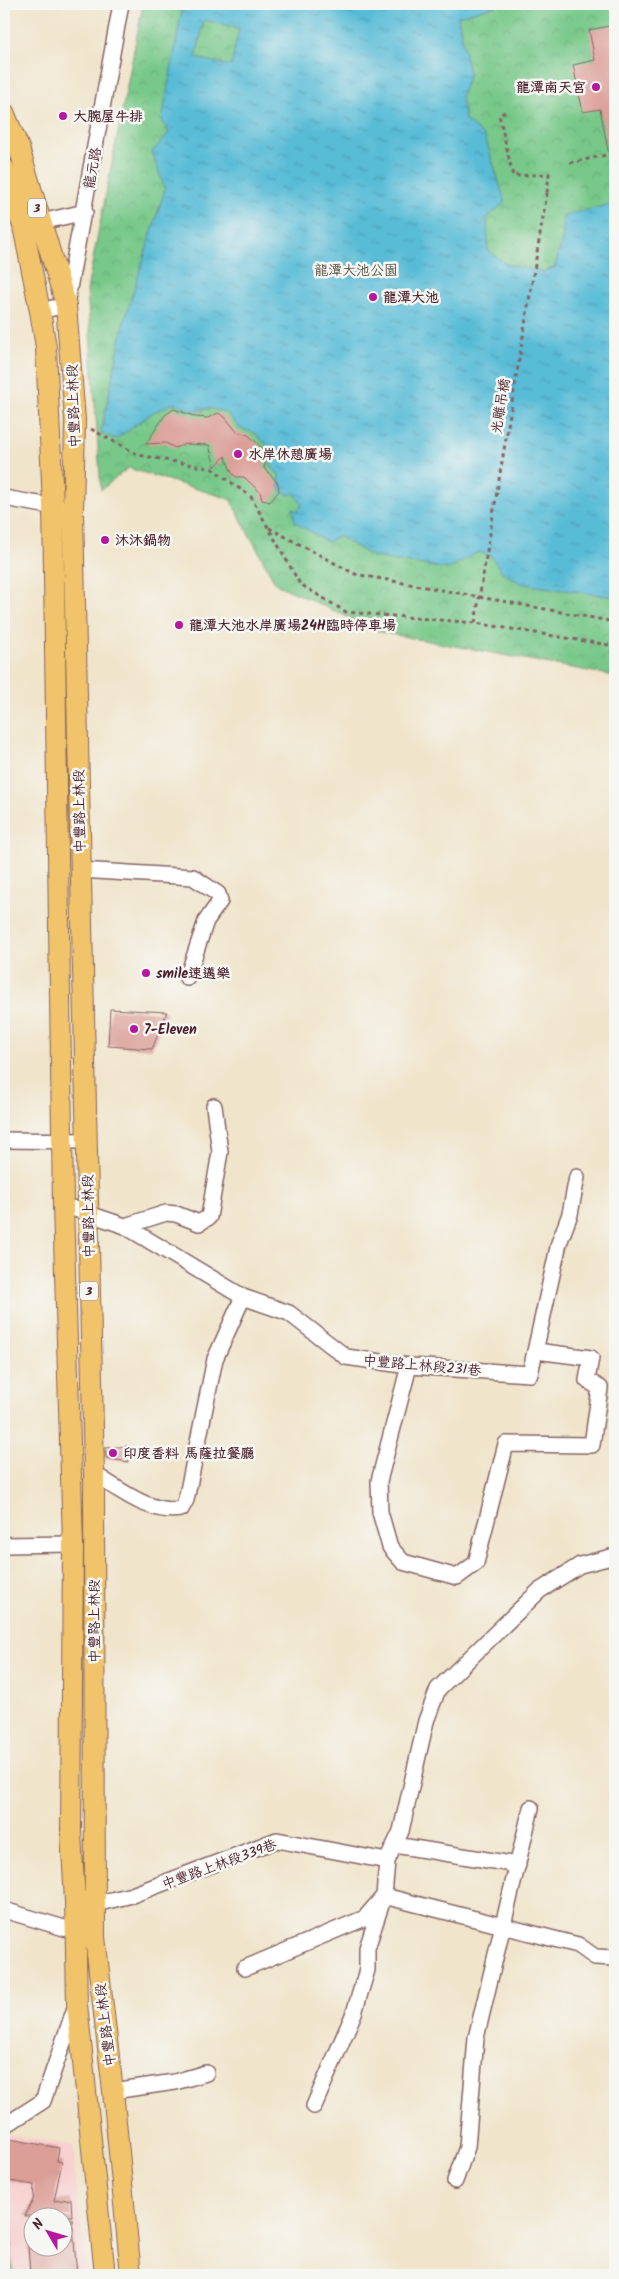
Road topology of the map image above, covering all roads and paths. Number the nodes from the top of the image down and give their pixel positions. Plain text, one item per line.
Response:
1 (121, 4) edge
2 (4, 112) edge
3 (505, 112) dead end
4 (615, 153) edge
5 (570, 163) dead end
6 (4, 168) edge
7 (85, 212) junction
8 (41, 222) junction
9 (66, 305) junction
10 (40, 311) junction
11 (75, 420) junction
12 (4, 498) edge
13 (53, 505) junction
14 (74, 512) junction
15 (269, 528) junction
16 (479, 598) junction
17 (615, 622) edge
18 (475, 623) junction
19 (615, 646) edge
20 (80, 870) junction
21 (187, 978) dead end
22 (214, 1106) dead end
23 (4, 1140) edge
24 (63, 1141) junction
25 (87, 1141) junction
26 (577, 1177) dead end
27 (63, 1205) junction
28 (88, 1212) junction
29 (126, 1226) junction
30 (244, 1297) junction
31 (536, 1351) junction
32 (409, 1366) junction
33 (94, 1474) junction
34 (73, 1544) junction
35 (4, 1545) edge
36 (615, 1556) edge
37 (531, 1808) dead end
38 (395, 1845) junction
39 (387, 1861) junction
40 (518, 1864) junction
41 (384, 1896) junction
42 (85, 1902) junction
43 (4, 1910) edge
44 (502, 1927) junction
45 (86, 1934) junction
46 (615, 1958) edge
47 (245, 1968) dead end
48 (77, 2004) junction
49 (206, 2073) dead end
50 (113, 2091) junction
51 (314, 2106) dead end
52 (4, 2123) edge
53 (455, 2181) dead end
54 (105, 2275) edge
55 (131, 2275) edge

1 - 7 street, 龍元路
2 - 8 main road, 3
3 - 16 path, 光雕吊橋, bridge
4 - 5 path
6 - 10 main road, 3
7 - 8 street
7 - 9 street, 龍元路
8 - 9 main road, 3
9 - 10 street
9 - 11 main road, 中豐路上林段 / 3
10 - 13 main road, 中豐路上林段 / 3
11 - 14 main road, 中豐路上林段 / 3
11 - 15 path
12 - 13 street
13 - 14 street
13 - 24 main road, 中豐路上林段 / 3
14 - 20 main road, 中豐路上林段 / 3
15 - 16 path
15 - 18 path
16 - 17 path
16 - 18 path, 光雕吊橋, bridge
18 - 19 path
20 - 21 street
20 - 25 main road, 中豐路上林段 / 3
22 - 29 street
23 - 24 street
24 - 25 street
24 - 27 main road, 中豐路上林段 / 3
25 - 28 main road, 中豐路上林段 / 3
26 - 31 street, 中豐路上林段231巷
27 - 28 street, 中豐路上林段231巷
27 - 34 main road, 中豐路上林段 / 3
28 - 29 street, 中豐路上林段231巷
28 - 33 main road, 中豐路上林段 / 3
29 - 30 street, 中豐路上林段231巷
30 - 32 street, 中豐路上林段231巷
30 - 33 street
31 - 32 street, 中豐路上林段231巷
31 - 32 street
33 - 42 main road, 中豐路上林段 / 3
34 - 35 street
34 - 42 main road, 中豐路上林段 / 3
36 - 38 street
37 - 40 street
38 - 39 street
38 - 40 street
39 - 41 street
39 - 42 street, 中豐路上林段339巷
40 - 44 street
41 - 44 street
41 - 47 street
41 - 51 street
42 - 45 main road, 中豐路上林段 / 3
43 - 45 street
44 - 46 street
44 - 53 street
45 - 48 main road, 中豐路上林段 / 3
45 - 50 main road, 中豐路上林段 / 3
48 - 52 street
48 - 54 main road, 中豐路上林段 / 3
49 - 50 street
50 - 55 main road, 中豐路上林段 / 3

